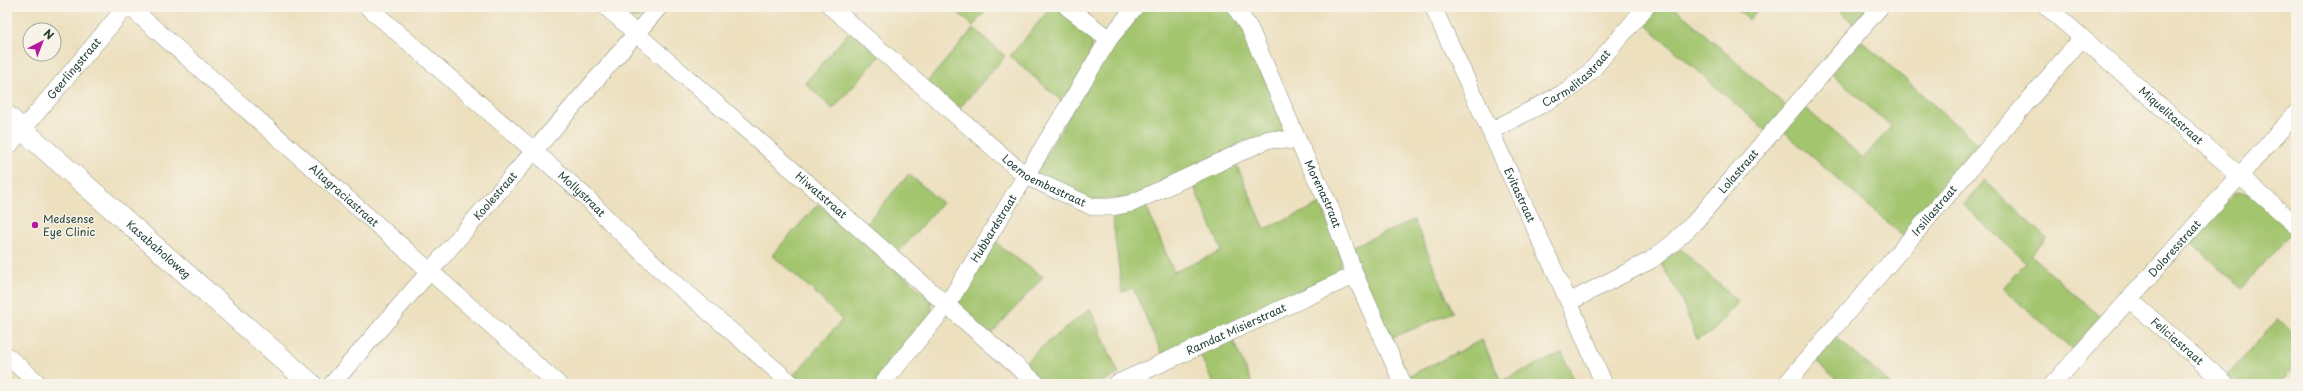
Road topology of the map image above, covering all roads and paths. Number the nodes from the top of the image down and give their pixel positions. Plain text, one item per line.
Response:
1 (126, 7) edge
2 (130, 7) edge
3 (368, 7) edge
4 (606, 7) edge
5 (659, 7) edge
6 (831, 7) edge
7 (1068, 7) edge
8 (1135, 7) edge
9 (1235, 7) edge
10 (1433, 7) edge
11 (1646, 7) edge
12 (1880, 7) edge
13 (2047, 7) edge
14 (636, 33) junction
15 (2082, 38) junction
16 (1108, 39) junction
17 (2296, 113) edge
18 (15, 122) edge
19 (1491, 131) junction
20 (1298, 141) junction
21 (7, 148) edge
22 (533, 150) junction
23 (2240, 175) junction
24 (1026, 176) junction
25 (2296, 225) edge
26 (429, 269) junction
27 (1356, 275) junction
28 (2129, 299) junction
29 (1569, 302) junction
30 (947, 305) junction
31 (7, 356) edge
32 (39, 384) edge
33 (311, 384) edge
34 (332, 384) edge
35 (558, 384) edge
36 (792, 384) edge
37 (882, 384) edge
38 (1037, 384) edge
39 (1116, 384) edge
40 (1403, 384) edge
41 (1604, 384) edge
42 (1786, 384) edge
43 (2053, 384) edge
44 (2226, 384) edge

1 - 18 street, Geerlingstraat
2 - 26 street, Altagraciastraat
3 - 22 street, Mollystraat
4 - 14 street, Hiwatstraat
5 - 14 street, Koolestraat
6 - 24 street, Loemoembastraat
7 - 16 street
8 - 16 street, Hubbardstraat
9 - 20 street, Morenastraat
10 - 19 street, Evitastraat
11 - 19 street, Carmelitastraat
12 - 29 street, Lolastraat
13 - 15 street, Miquelitastraat
14 - 22 street, Koolestraat
14 - 30 street, Hiwatstraat
15 - 23 street, Miquelitastraat
15 - 42 street, Irsillastraat
16 - 24 street, Hubbardstraat
17 - 23 street, Doloresstraat
18 - 21 street, Geerlingstraat
18 - 33 street, Kasabaholoweg
19 - 29 street, Evitastraat
20 - 24 street, Loemoembastraat
20 - 27 street, Morenastraat
22 - 26 street, Koolestraat
22 - 36 street, Mollystraat
23 - 25 street, Miquelitastraat
23 - 28 street, Doloresstraat
24 - 30 street, Hubbardstraat
26 - 34 street, Koolestraat
26 - 35 street, Altagraciastraat
27 - 39 street, Ramdat Misierstraat
27 - 40 street, Morenastraat
28 - 43 street, Doloresstraat
28 - 44 street, Feliciastraat
29 - 41 street, Evitastraat
30 - 37 street, Hubbardstraat
30 - 38 street, Hiwatstraat
31 - 32 street

